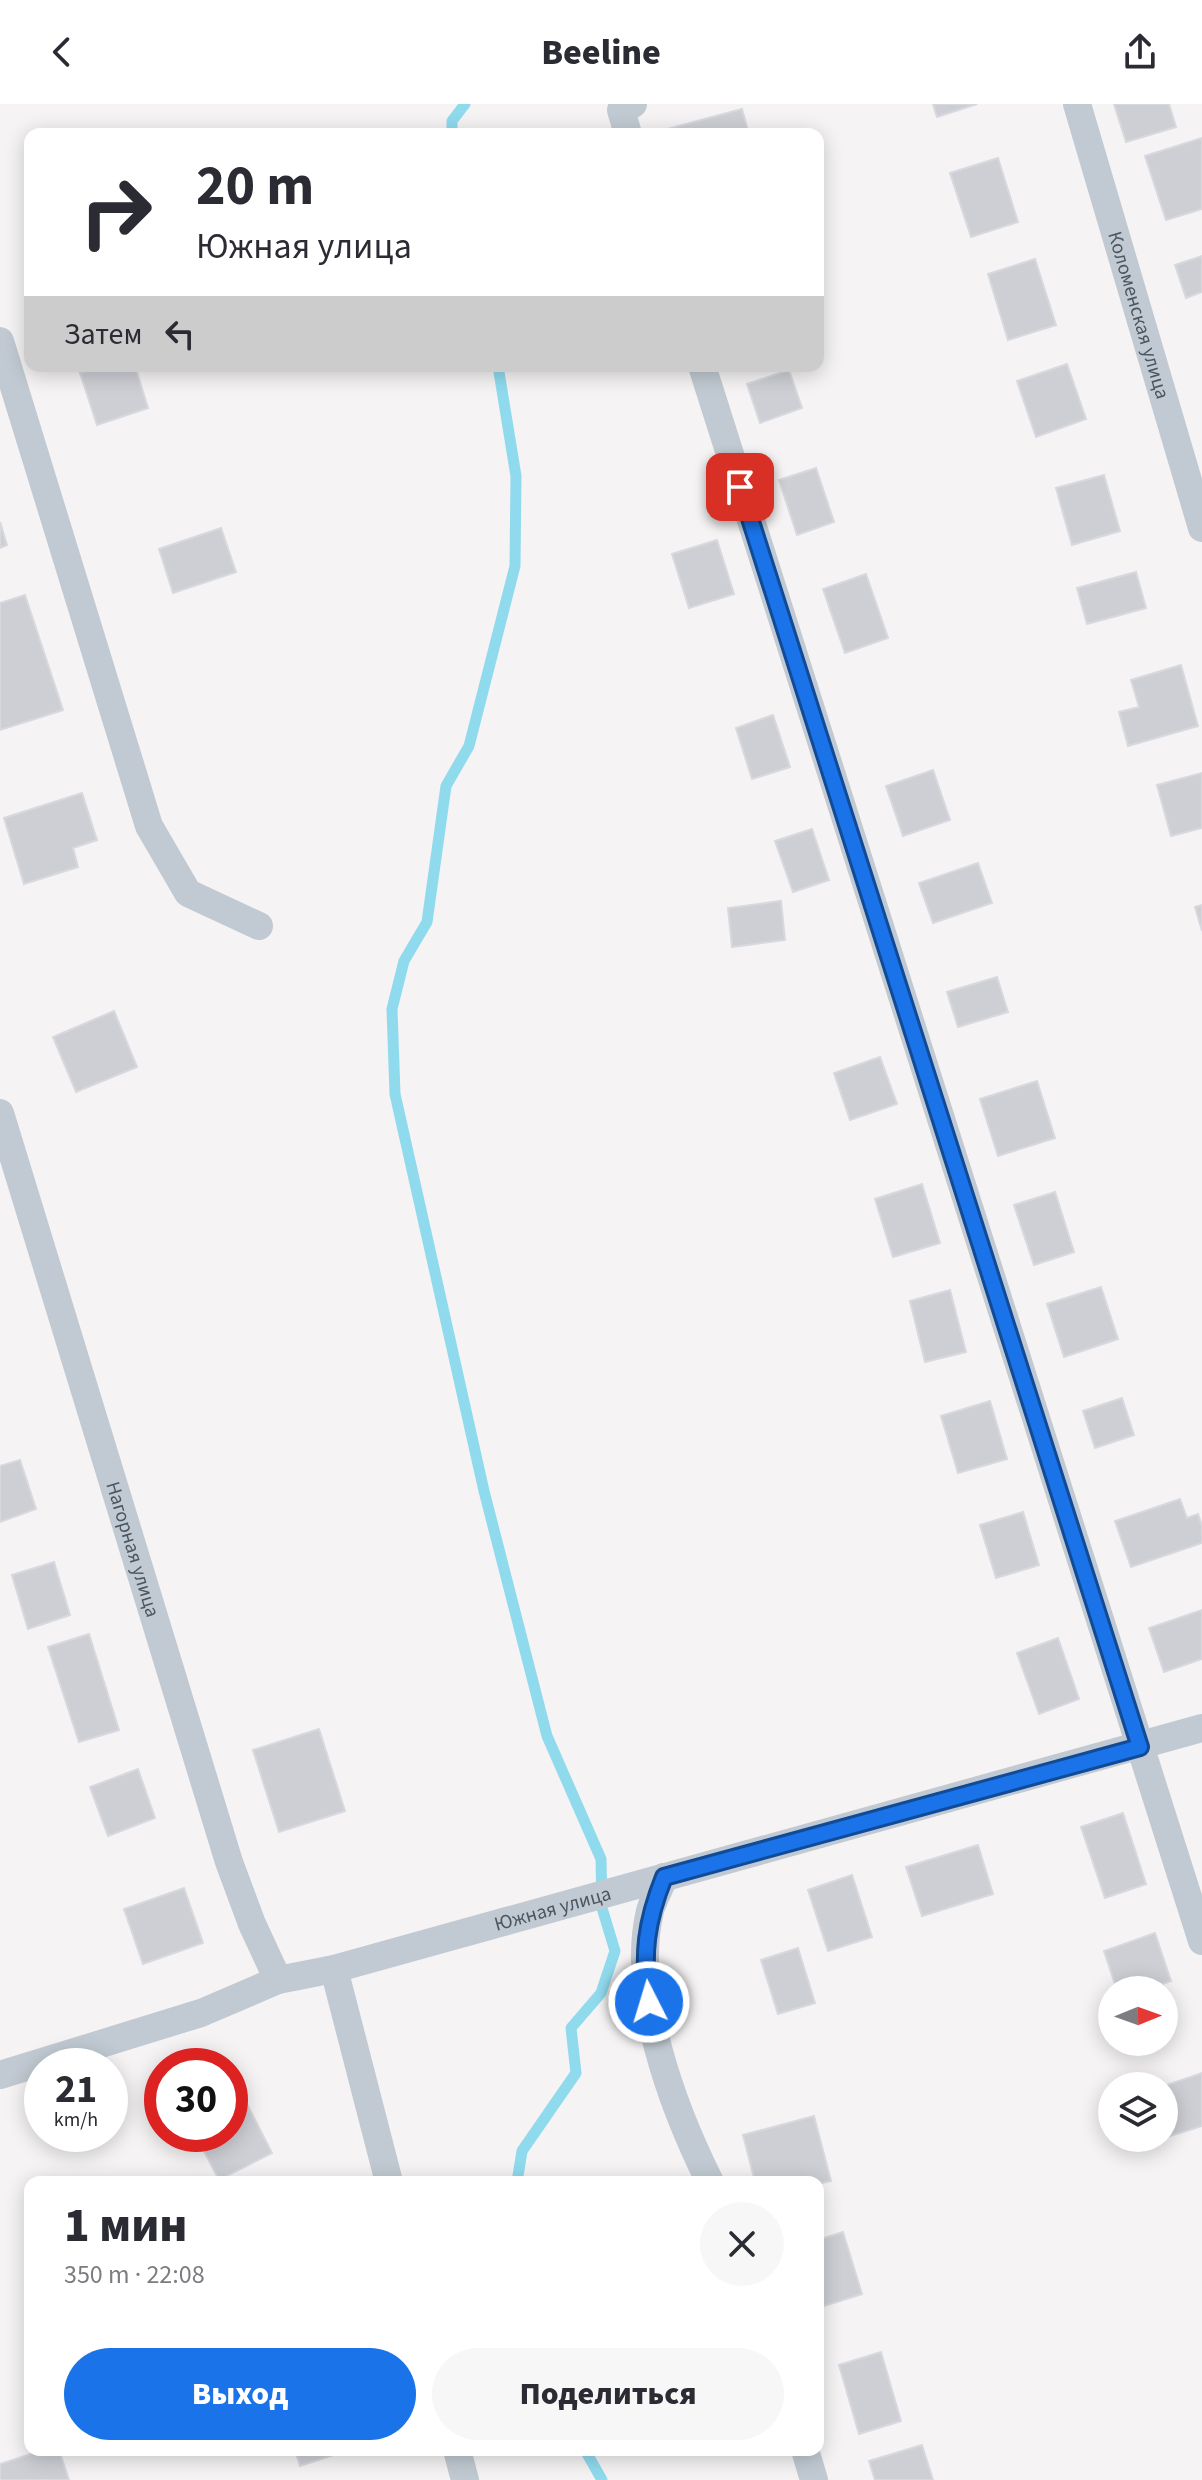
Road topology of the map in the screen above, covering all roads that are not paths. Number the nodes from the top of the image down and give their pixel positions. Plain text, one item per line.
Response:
1 (1077, 104) edge
2 (0, 341) edge
3 (704, 372) edge
4 (1202, 528) edge
5 (259, 926) dead end
6 (0, 1113) edge
7 (1202, 1728) edge
8 (1140, 1747) junction
9 (664, 1877) junction
10 (1202, 1941) edge
11 (334, 1969) junction
12 (278, 1980) junction
13 (0, 2075) edge
14 (387, 2176) edge
15 (707, 2176) edge
16 (459, 2456) edge
17 (807, 2456) edge
18 (465, 2480) edge
19 (814, 2480) edge

1 - 4 street, Коломенская улица
2 - 5 street
3 - 8 street
6 - 12 street, Нагорная улица
7 - 8 street, Южная улица
8 - 9 street, Южная улица
8 - 10 street
9 - 11 street, Южная улица
9 - 15 street
11 - 12 street, Южная улица
11 - 14 street
12 - 13 street, Южная улица
16 - 18 street
17 - 19 street

